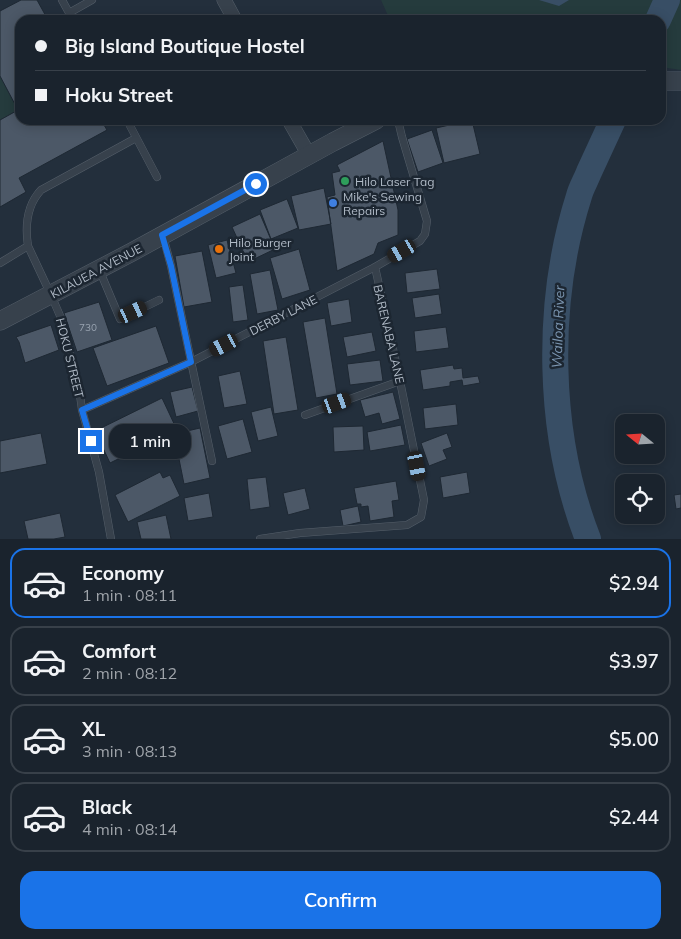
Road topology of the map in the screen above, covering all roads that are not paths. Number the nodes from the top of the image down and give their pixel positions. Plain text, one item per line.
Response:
1 (62, 0) edge
2 (92, 0) edge
3 (224, 0) edge
4 (70, 15) edge
5 (72, 15) edge
6 (232, 15) edge
7 (666, 81) edge
8 (681, 81) edge
9 (129, 125) edge
10 (292, 125) edge
11 (366, 125) edge
12 (399, 125) edge
13 (136, 138) junction
14 (309, 155) junction
15 (157, 178) dead end
16 (162, 235) junction
17 (28, 246) junction
18 (0, 263) edge
19 (375, 267) junction
20 (99, 269) junction
21 (51, 294) junction
22 (159, 300) dead end
23 (0, 321) edge
24 (191, 362) junction
25 (400, 381) junction
26 (82, 410) junction
27 (305, 415) dead end
28 (212, 461) dead end
29 (111, 539) edge
30 (260, 539) edge

1 - 4 lane
2 - 5 lane
3 - 6 street
7 - 8 street
9 - 13 lane
10 - 14 street
11 - 14 street, KILAUEA AVENUE
12 - 19 lane, BARENABA LANE
13 - 15 lane
13 - 17 lane
14 - 16 street, KILAUEA AVENUE
16 - 20 street, KILAUEA AVENUE
16 - 24 lane
17 - 18 lane
17 - 21 lane, HOKU STREET
19 - 24 lane, DERBY LANE
19 - 25 lane, BARENABA LANE
20 - 21 street, KILAUEA AVENUE
20 - 22 lane
21 - 23 street, KILAUEA AVENUE
21 - 26 lane, HOKU STREET
24 - 26 lane, DERBY LANE
24 - 28 lane
25 - 27 lane
25 - 30 lane, BARENABA LANE
26 - 29 lane, HOKU STREET

